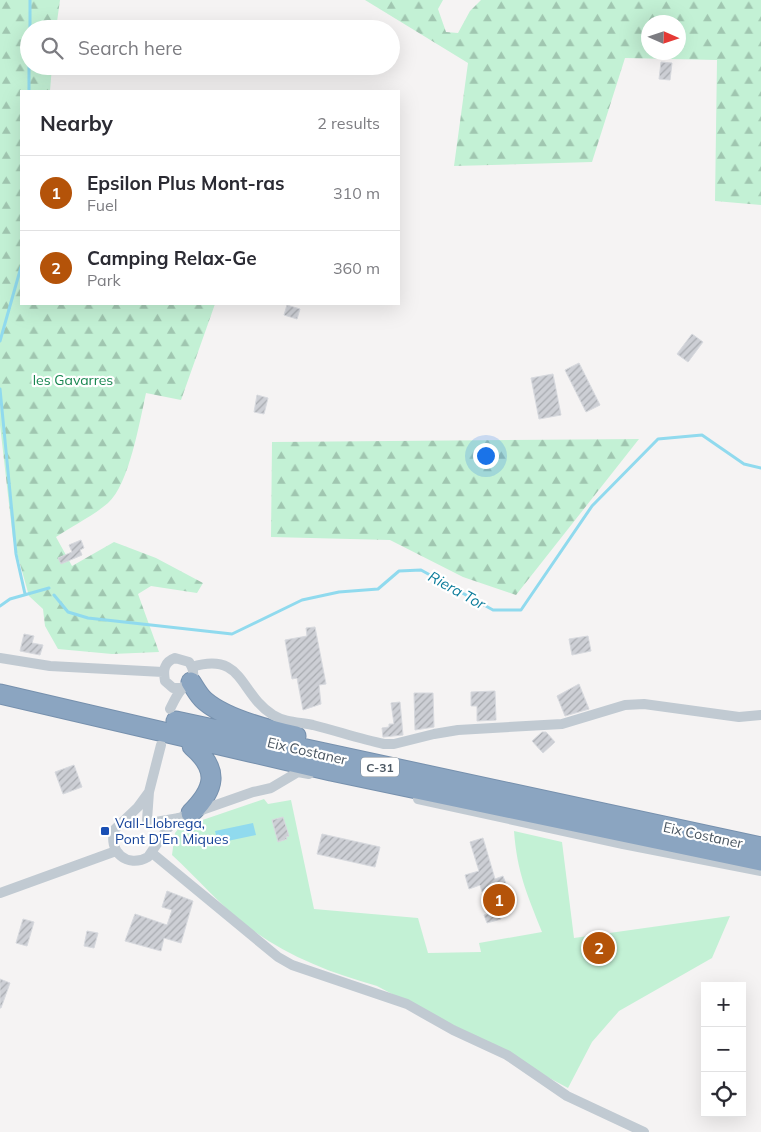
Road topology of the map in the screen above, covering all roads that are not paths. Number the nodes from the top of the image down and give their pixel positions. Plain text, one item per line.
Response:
1 (0, 658) edge
2 (163, 672) junction
3 (189, 679) junction
4 (0, 682) edge
5 (168, 685) junction
6 (0, 694) edge
7 (40, 703) junction
8 (761, 715) edge
9 (161, 745) dead end
10 (192, 746) junction
11 (298, 772) junction
12 (149, 792) junction
13 (185, 816) junction
14 (127, 818) junction
15 (149, 821) junction
16 (761, 837) edge
17 (157, 842) junction
18 (761, 848) edge
19 (116, 852) junction
20 (152, 853) junction
21 (761, 862) edge
22 (761, 871) edge
23 (0, 893) edge
24 (644, 1132) edge

1 - 2 street
2 - 3 street
2 - 5 street
3 - 5 street
3 - 5 street
3 - 8 street
3 - 16 highway
4 - 18 highway, Eix Costaner / C-31
6 - 7 highway, C-31
7 - 10 highway
7 - 21 highway, C-31
9 - 12 street
10 - 11 highway
10 - 13 highway
11 - 13 street
11 - 22 street
12 - 14 street
12 - 15 street
13 - 15 street
13 - 17 street
14 - 15 street
14 - 19 street
15 - 17 street
17 - 20 street
19 - 20 street
19 - 23 street
20 - 24 street

